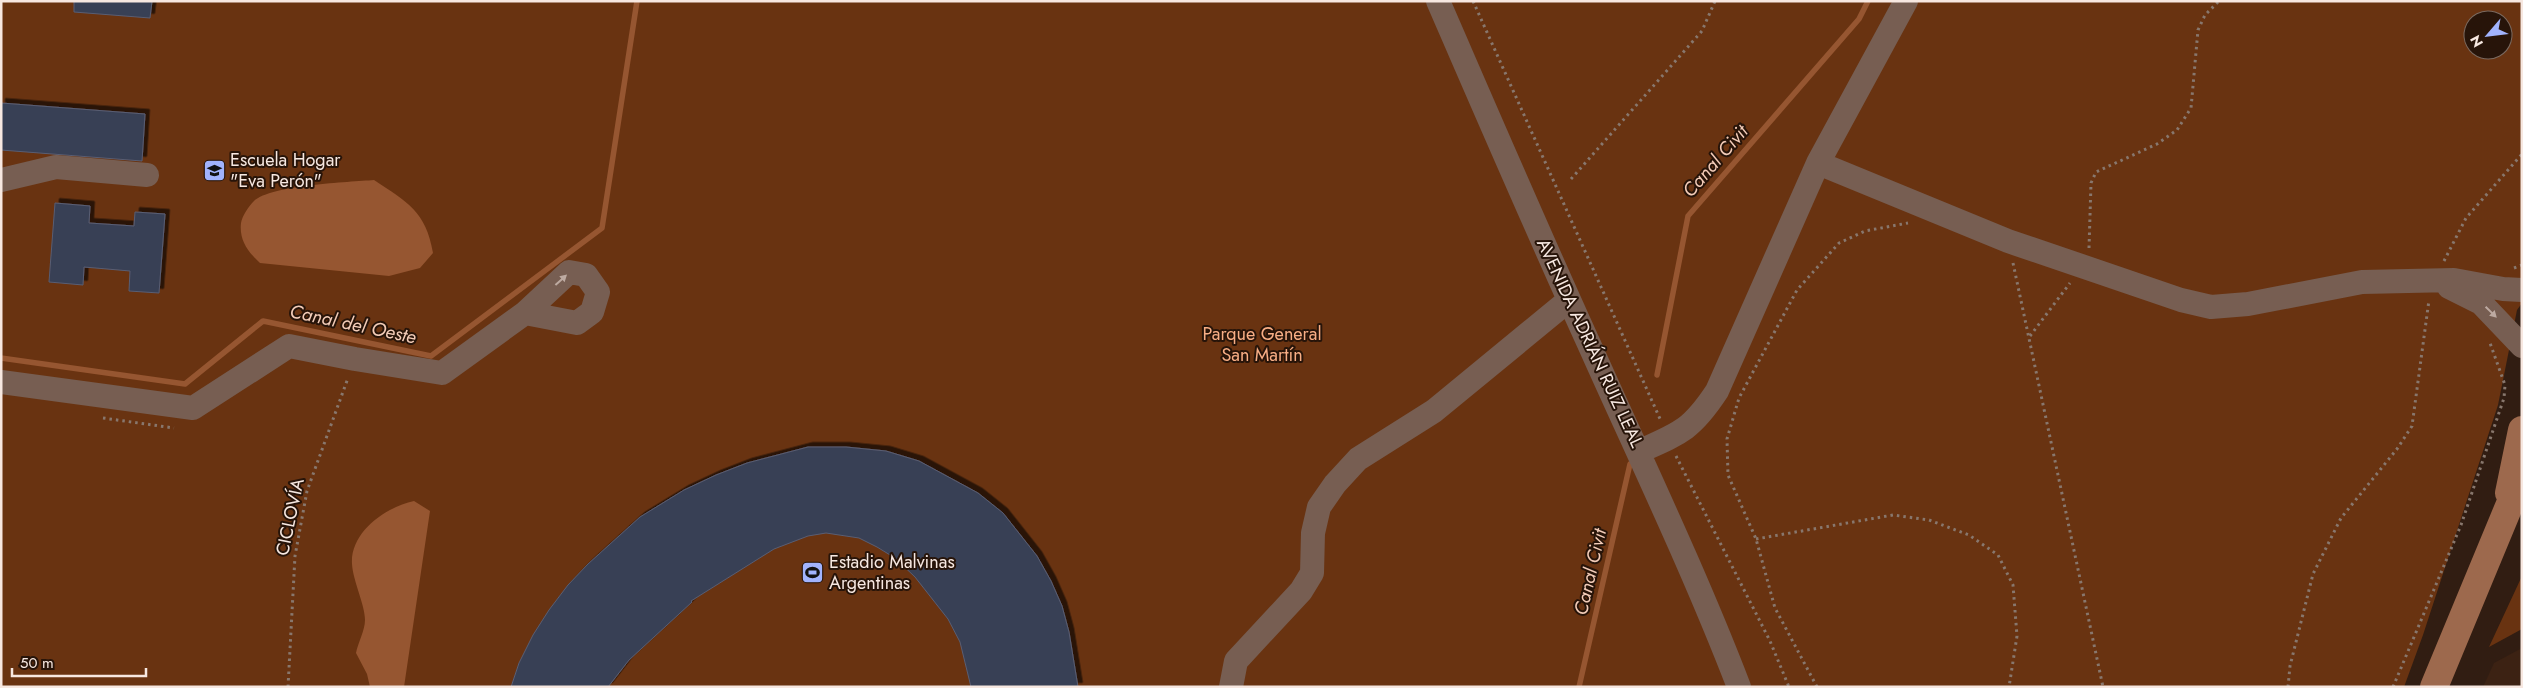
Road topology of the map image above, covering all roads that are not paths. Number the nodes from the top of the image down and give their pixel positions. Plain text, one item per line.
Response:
1 (1438, 1) edge
2 (1906, 1) edge
3 (1818, 163) junction
4 (147, 175) dead end
5 (1, 180) edge
6 (2433, 282) junction
7 (2522, 290) edge
8 (1570, 300) junction
9 (525, 312) dead end
10 (2522, 346) edge
11 (1, 382) edge
12 (2522, 430) edge
13 (1640, 451) junction
14 (2522, 475) edge
15 (2505, 512) junction
16 (1231, 687) edge
17 (1739, 687) edge
18 (2434, 687) edge

1 - 8 street, AVENIDA ADRIÁN RUIZ LEAL
2 - 3 street
3 - 6 street
3 - 13 street
4 - 5 street
6 - 7 street
6 -> 10 street
8 - 13 street, AVENIDA ADRIÁN RUIZ LEAL
8 - 16 street
9 - 11 street
12 - 15 main road
13 - 17 street, AVENIDA ADRIÁN RUIZ LEAL
14 - 15 main road
15 - 18 main road

